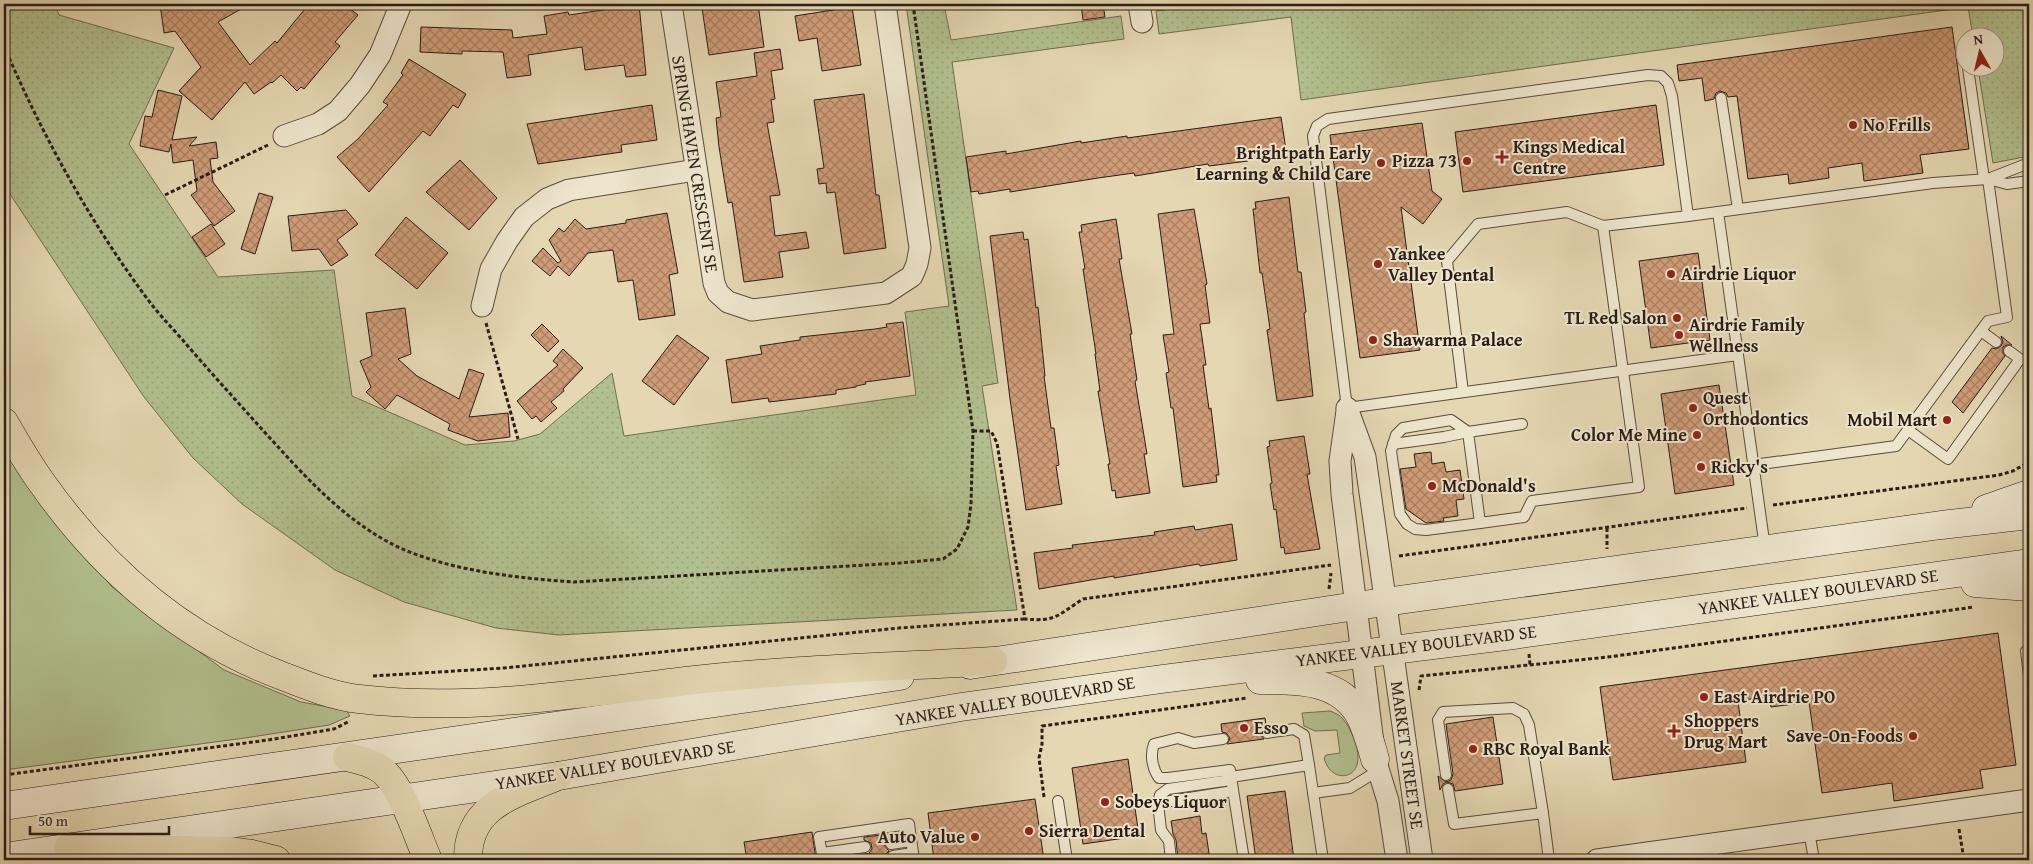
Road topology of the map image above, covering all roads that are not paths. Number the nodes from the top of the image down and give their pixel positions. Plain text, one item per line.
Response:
1 (401, 4) edge
2 (671, 4) edge
3 (885, 4) edge
4 (1970, 78) edge
5 (1721, 98) dead end
6 (284, 136) road end
7 (2029, 163) edge
8 (696, 170) junction
9 (1986, 179) junction
10 (2029, 181) edge
11 (1738, 209) junction
12 (1718, 212) junction
13 (1688, 216) junction
14 (1603, 226) junction
15 (482, 306) road end
16 (1981, 331) junction
17 (1996, 342) dead end
18 (2009, 351) dead end
19 (1738, 355) junction
20 (1623, 371) junction
21 (1464, 392) junction
22 (1348, 408) junction
23 (4, 422) edge
24 (1522, 424) dead end
25 (1908, 430) junction
26 (1468, 432) junction
27 (1393, 444) junction
28 (1753, 465) junction
29 (2029, 494) edge
30 (2029, 515) edge
31 (1480, 523) junction
32 (1941, 525) junction
33 (1765, 549) junction
34 (2029, 563) edge
35 (1891, 582) junction
36 (2029, 587) edge
37 (1386, 602) junction
38 (1356, 606) junction
39 (1393, 649) junction
40 (2026, 651) dead end
41 (1362, 653) junction
42 (993, 661) junction
43 (2029, 676) edge
44 (1162, 678) junction
45 (1267, 733) dead end
46 (1223, 739) dead end
47 (347, 757) junction
48 (1377, 765) junction
49 (1309, 766) junction
50 (1446, 775) dead end
51 (558, 776) junction
52 (1231, 778) junction
53 (1448, 789) dead end
54 (1233, 791) junction
55 (1313, 793) junction
56 (401, 799) junction
57 (2029, 800) edge
58 (1058, 801) dead end
59 (1158, 803) junction
60 (4, 806) edge
61 (1543, 812) junction
62 (1809, 831) junction
63 (911, 841) junction
64 (891, 844) dead end
65 (865, 847) dead end
66 (68, 848) junction
67 (893, 856) dead end
68 (913, 856) edge
69 (4, 857) edge
70 (822, 857) edge
71 (276, 860) edge
72 (428, 860) edge
73 (468, 860) edge
74 (1067, 860) edge
75 (1171, 860) edge
76 (1244, 860) edge
77 (1323, 860) edge
78 (1397, 860) edge
79 (1422, 860) edge
80 (1549, 860) edge
81 (1596, 860) edge
82 (1814, 860) edge

1 - 6 street
2 - 8 street, SPRING HAVEN CRESCENT SE
3 - 8 street, SPRING HAVEN CRESCENT SE
4 - 9 lane
5 - 11 lane
7 - 9 lane
8 - 15 street
9 - 10 lane
9 - 11 lane
9 - 16 lane
11 - 12 lane
12 - 13 lane
12 - 19 lane
13 - 14 lane
13 - 22 lane
14 - 20 lane
14 - 21 lane
16 - 17 lane
16 - 25 lane
18 - 25 lane
19 - 20 lane
19 - 28 lane
20 - 21 lane
20 - 31 lane
21 - 22 lane
22 - 37 street, MARKET STREET SE
22 - 38 street, MARKET STREET SE
23 - 42 highway
24 - 26 lane
25 - 28 lane
26 - 27 lane
26 - 27 lane
26 - 31 lane
27 - 31 lane
28 - 33 lane
29 - 32 main road
30 - 32 main road
32 - 33 main road
33 - 37 main road
34 - 35 main road, YANKEE VALLEY BOULEVARD SE
35 - 36 main road
35 - 39 main road, YANKEE VALLEY BOULEVARD SE
37 - 38 main road
37 - 39 street, MARKET STREET SE
38 - 41 street, MARKET STREET SE
38 - 42 main road
39 - 41 main road, YANKEE VALLEY BOULEVARD SE
39 - 79 street, MARKET STREET SE
40 - 43 lane
41 - 44 main road, YANKEE VALLEY BOULEVARD SE
41 - 48 street, MARKET STREET SE
42 - 47 main road
44 - 48 main road
44 - 51 main road, YANKEE VALLEY BOULEVARD SE
45 - 49 lane
46 - 52 lane
47 - 56 highway
47 - 60 main road
48 - 55 lane
48 - 78 street, MARKET STREET SE
49 - 52 lane
49 - 55 lane
50 - 61 lane
51 - 56 main road, YANKEE VALLEY BOULEVARD SE
51 - 73 highway
52 - 54 lane
52 - 59 lane
53 - 61 lane
54 - 59 lane
54 - 76 lane
55 - 77 lane
56 - 66 main road, YANKEE VALLEY BOULEVARD SE
56 - 72 highway
57 - 62 street
58 - 74 lane
59 - 75 lane
61 - 80 lane
62 - 81 street
62 - 82 lane
63 - 64 lane
63 - 68 lane
63 - 70 lane
65 - 70 lane
66 - 69 main road, YANKEE VALLEY BOULEVARD SE
66 - 71 highway
67 - 68 lane

